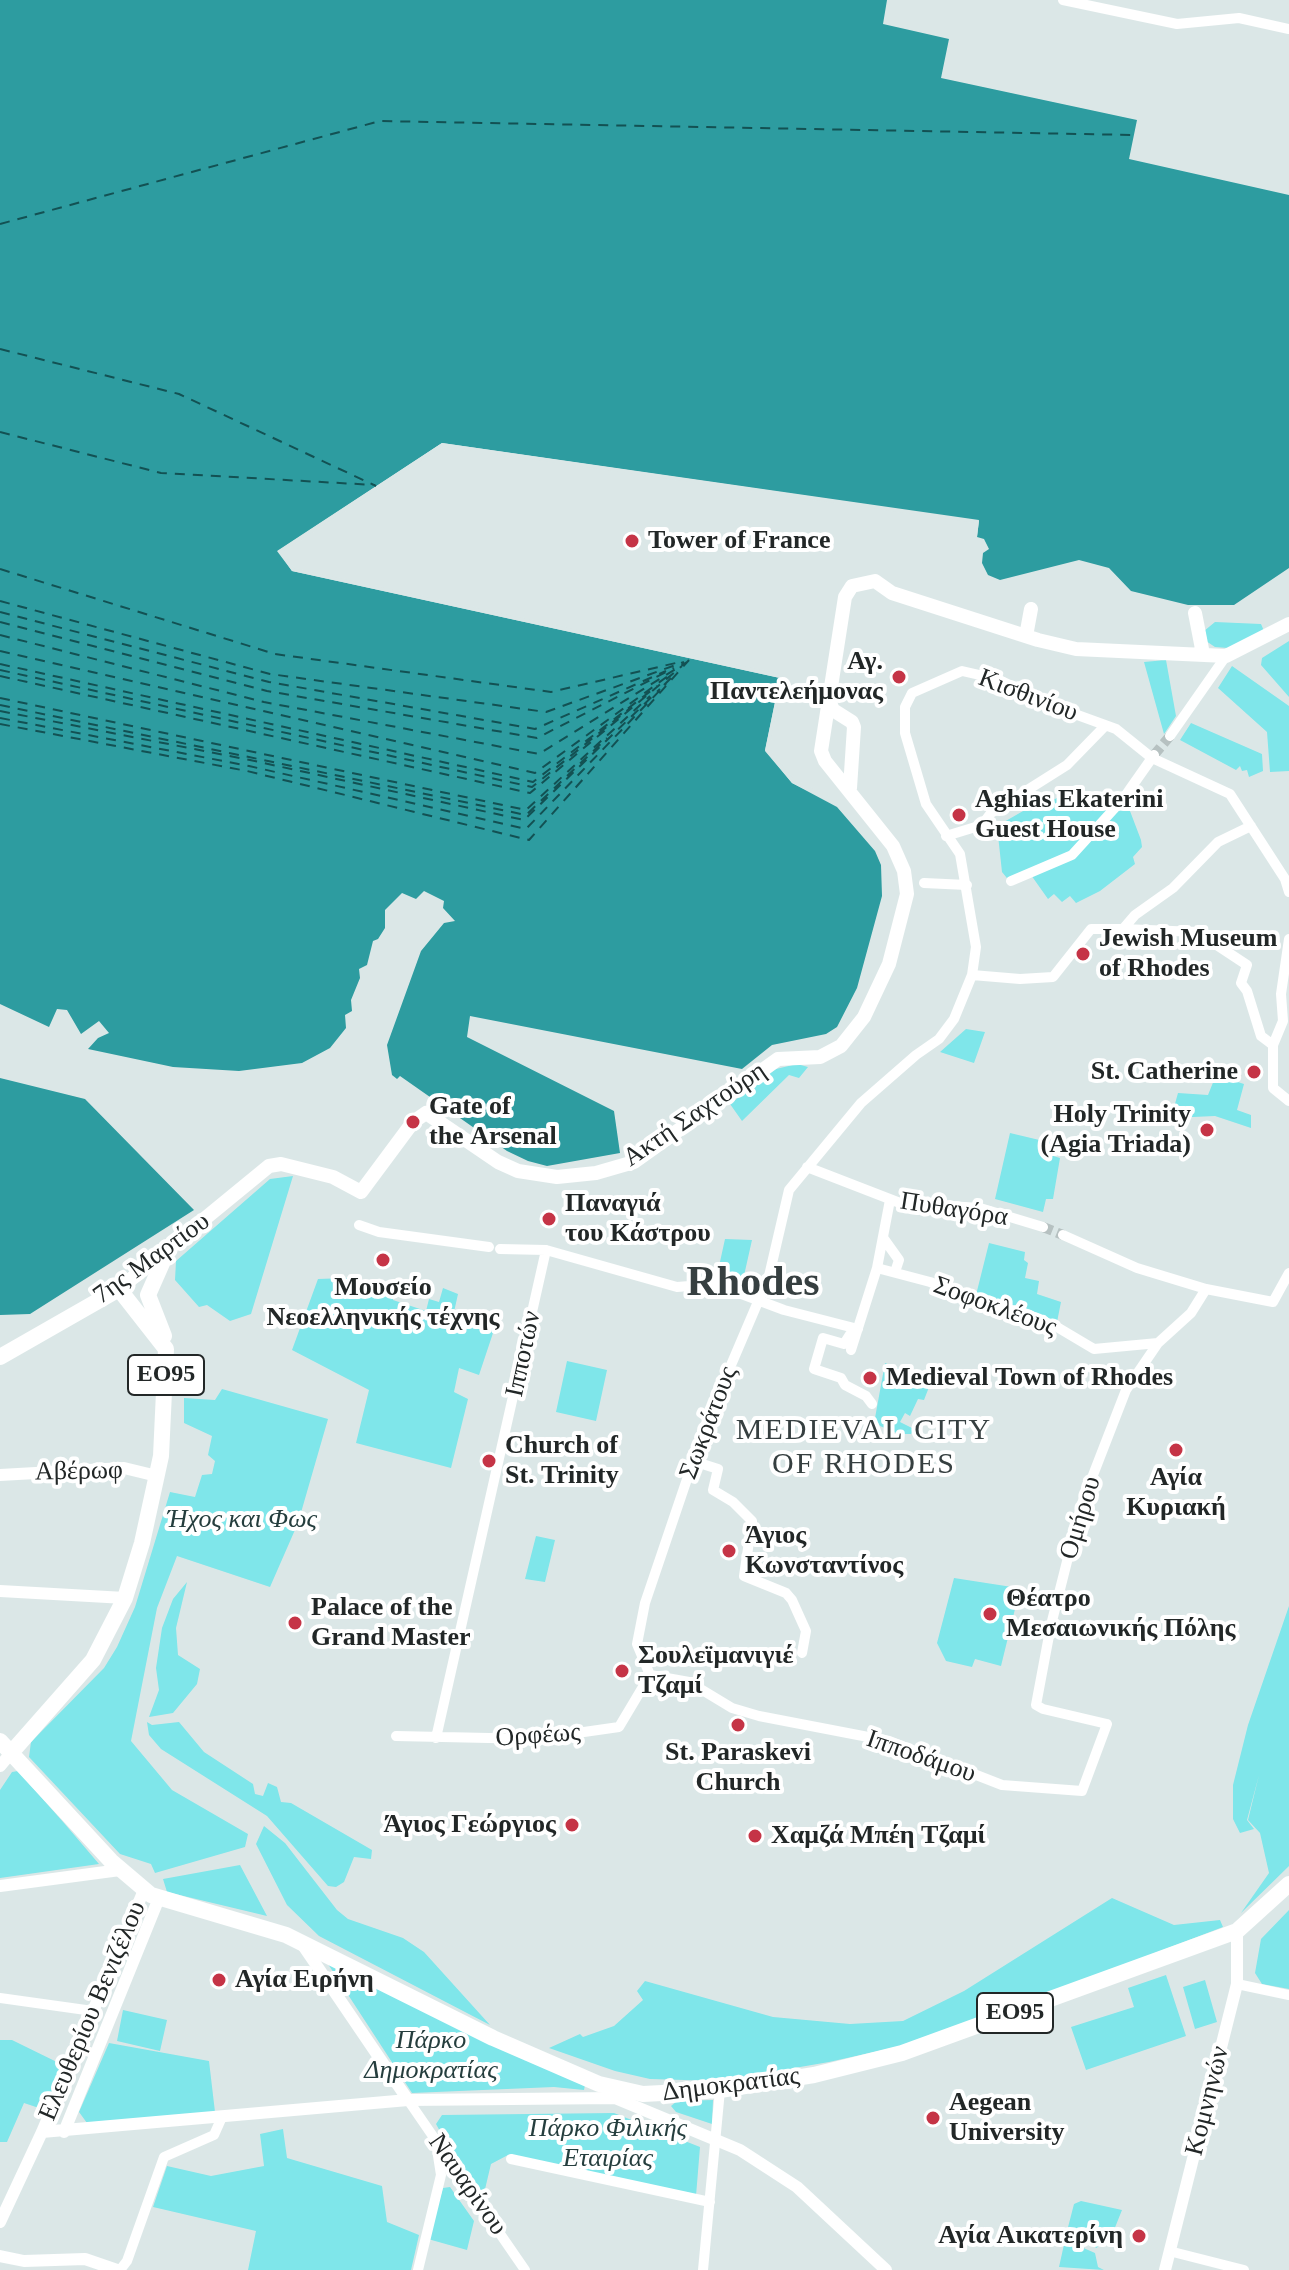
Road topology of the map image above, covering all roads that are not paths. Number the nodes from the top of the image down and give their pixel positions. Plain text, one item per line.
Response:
1 (1063, 0) edge
2 (1289, 29) edge
3 (1031, 609) dead end
4 (1195, 613) dead end
5 (1289, 624) edge
6 (1026, 636) junction
7 (1203, 654) junction
8 (1226, 656) junction
9 (829, 700) junction
10 (905, 707) joint
11 (1105, 726) junction
12 (1170, 736) tunnel mouth
13 (1153, 756) junction
14 (850, 789) junction
15 (1251, 826) junction
16 (946, 836) junction
17 (1011, 881) dead end
18 (916, 883) junction
19 (967, 885) junction
20 (1289, 892) edge
21 (1123, 929) junction
22 (1289, 939) edge
23 (972, 975) junction
24 (1273, 1045) junction
25 (1289, 1101) edge
26 (418, 1117) joint
27 (807, 1167) junction
28 (890, 1200) junction
29 (359, 1225) dead end
30 (1043, 1227) tunnel mouth
31 (1063, 1235) tunnel mouth
32 (884, 1239) junction
33 (546, 1250) junction
34 (167, 1252) junction
35 (877, 1268) junction
36 (895, 1272) junction
37 (1289, 1273) edge
38 (119, 1289) junction
39 (1206, 1289) junction
40 (758, 1299) junction
41 (855, 1328) junction
42 (1158, 1343) junction
43 (166, 1349) junction
44 (851, 1350) dead end
45 (0, 1357) edge
46 (872, 1404) dead end
47 (693, 1461) junction
48 (0, 1475) edge
49 (157, 1476) junction
50 (0, 1591) edge
51 (125, 1598) junction
52 (802, 1653) dead end
53 (650, 1675) junction
54 (1107, 1724) joint
55 (30, 1732) junction
56 (0, 1734) edge
57 (396, 1736) dead end
58 (436, 1738) junction
59 (6, 1747) edge
60 (0, 1766) edge
61 (125, 1874) junction
62 (1289, 1884) edge
63 (0, 1886) edge
64 (144, 1890) junction
65 (159, 1898) junction
66 (1237, 1931) junction
67 (300, 1941) junction
68 (1237, 1984) junction
69 (1289, 1995) edge
70 (0, 1998) edge
71 (93, 2011) junction
72 (720, 2090) junction
73 (408, 2100) junction
74 (222, 2117) junction
75 (42, 2132) junction
76 (64, 2132) junction
77 (717, 2138) junction
78 (435, 2140) junction
79 (511, 2159) dead end
80 (710, 2202) junction
81 (0, 2222) edge
82 (1169, 2251) junction
83 (0, 2256) edge
84 (118, 2270) edge
85 (418, 2270) edge
86 (525, 2270) edge
87 (703, 2270) edge
88 (886, 2270) edge
89 (1165, 2270) edge
90 (1244, 2270) edge

1 - 2 street
3 - 6 main road
4 - 7 main road
5 - 8 main road
6 - 7 main road
6 - 9 main road
7 - 8 main road
8 - 12 street
9 - 14 main road
9 - 14 main road
10 - 11 street, Κισθινίου
10 - 16 street, Σωκράτους
11 - 13 street, Κισθινίου
11 - 16 street
13 - 15 street, Κισθινίου
13 - 17 street
14 - 18 main road
15 - 20 street, Κισθινίου
15 - 21 street
16 - 19 street, Σωκράτους
18 - 19 street
18 - 26 main road, Ακτή Σαχτούρη
19 - 23 street, Σωκράτους
21 - 23 street
21 - 24 street
22 - 24 street
23 - 27 street, Σωκράτους
24 - 25 street
26 - 34 main road, 7ης Μαρτίου
27 - 28 street, Πυθαγόρα
27 - 40 street, Σωκράτους
28 - 30 street, Πυθαγόρα
28 - 32 street
29 - 33 street
31 - 39 street
32 - 35 street
32 - 36 street
33 - 40 street
33 - 58 street, Ιπποτών
34 - 38 main road, 7ης Μαρτίου
34 - 43 main road
35 - 36 street, Σοφοκλέους
35 - 41 street
36 - 42 street, Σοφοκλέους
37 - 39 street
38 - 43 main road, ΕΟ95
38 - 45 main road, 7ης Μαρτίου
39 - 42 street, Ομήρου
40 - 41 street
40 - 47 street, Σωκράτους
41 - 44 street
41 - 46 street
42 - 54 street, Ομήρου
43 - 49 main road, ΕΟ95
47 - 52 street
47 - 53 street, Σωκράτους
48 - 49 street, Αβέρωφ
49 - 51 main road, ΕΟ95
50 - 51 street
51 - 55 main road, ΕΟ95
53 - 54 street, Ιπποδάμου
53 - 58 street, Ορφέως
55 - 56 main road
55 - 59 main road, ΕΟ95
57 - 58 street, Ορφέως
59 - 60 street
59 - 61 main road, ΕΟ95
61 - 63 street
61 - 64 main road, Δημοκρατίας / ΕΟ95
62 - 66 main road, Δημοκρατίας / ΕΟ95
64 - 65 main road, Δημοκρατίας / ΕΟ95
64 - 71 street, Ελευθερίου Βενιζέλου
65 - 67 main road, Δημοκρατίας / ΕΟ95
65 - 76 street, Ελευθερίου Βενιζέλου
66 - 68 street, Κομνηνών
66 - 72 main road, Δημοκρατίας / ΕΟ95
67 - 72 main road, Δημοκρατίας / ΕΟ95
67 - 73 street
68 - 69 street
68 - 82 street, Κομνηνών
70 - 71 street
71 - 75 street, Ελευθερίου Βενιζέλου
72 - 77 street
73 - 74 street
73 - 77 street
73 - 78 street, Ναυαρίνου
74 - 76 street
74 - 84 street
75 - 76 street, Ελευθερίου Βενιζέλου
75 - 81 street, Ελευθερίου Βενιζέλου
77 - 80 street
77 - 88 street
78 - 85 street
78 - 86 street, Ναυαρίνου
79 - 80 street
80 - 87 street
82 - 89 street, Κομνηνών
82 - 90 street
83 - 84 street

